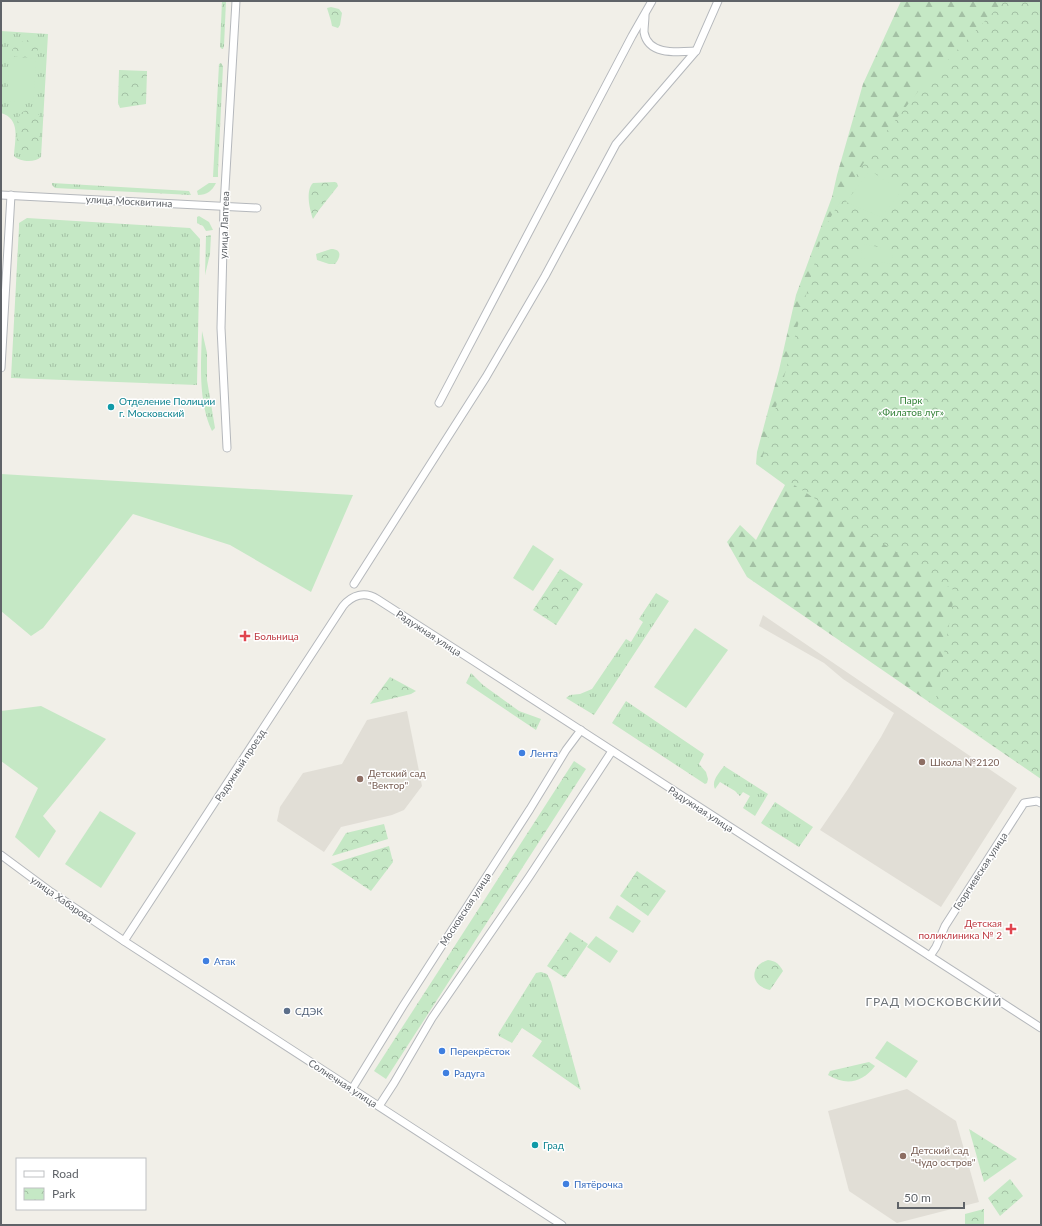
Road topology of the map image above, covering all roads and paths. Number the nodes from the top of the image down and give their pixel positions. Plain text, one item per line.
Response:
1 (236, 1) edge
2 (652, 1) edge
3 (718, 1) edge
4 (645, 14) junction
5 (696, 51) junction
6 (1, 195) edge
7 (11, 195) junction
8 (224, 206) junction
9 (257, 208) dead end
10 (1, 368) edge
11 (439, 403) dead end
12 (227, 448) dead end
13 (354, 584) dead end
14 (360, 595) joint
15 (581, 730) junction
16 (612, 751) junction
17 (1041, 803) edge
18 (1, 855) edge
19 (124, 942) junction
20 (930, 956) junction
21 (1041, 1028) edge
22 (352, 1089) junction
23 (379, 1106) junction
24 (562, 1225) edge

1 - 8 street, улица Лаптева
2 - 4 street
3 - 5 street
4 - 5 street
4 - 11 street
5 - 13 street
6 - 7 street, улица Москвитина
7 - 8 street, улица Москвитина
7 - 10 street
8 - 9 street, улица Москвитина
8 - 12 street, улица Лаптева
14 - 15 street, Радужная улица
14 - 19 street, Радужный проезд
15 - 16 street, Радужная улица
15 - 22 street, Московская улица
16 - 20 street, Радужная улица
16 - 23 street
17 - 20 street, Георгиевская улица
18 - 19 street, улица Хабарова
19 - 22 street, Солнечная улица
20 - 21 street, Радужная улица
22 - 23 street, Солнечная улица
23 - 24 street, Солнечная улица

